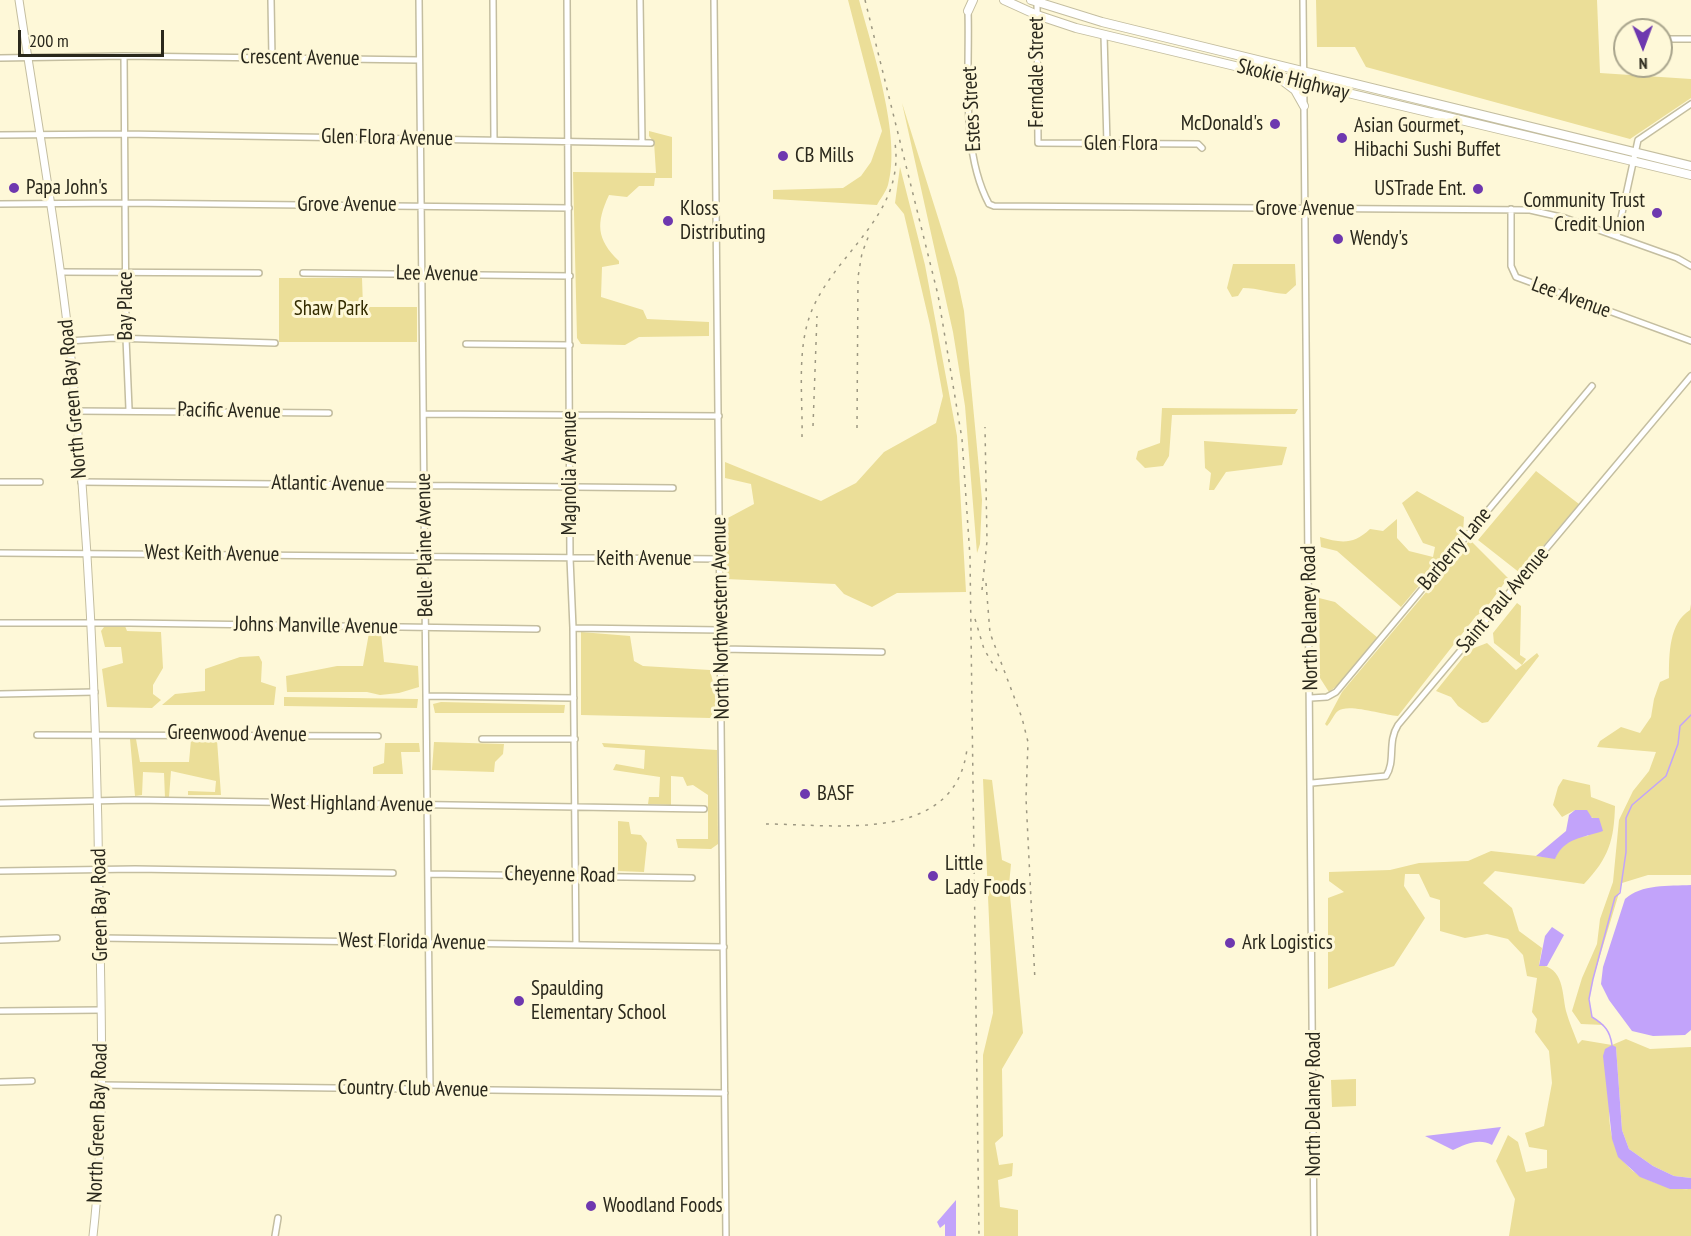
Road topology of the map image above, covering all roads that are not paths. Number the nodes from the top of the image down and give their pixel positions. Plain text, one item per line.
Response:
1 (19, 0) edge
2 (272, 0) edge
3 (419, 0) edge
4 (493, 0) edge
5 (567, 0) edge
6 (640, 0) edge
7 (714, 0) edge
8 (973, 0) edge
9 (1004, 0) edge
10 (1304, 0) edge
11 (1035, 1) edge
12 (968, 11) joint
13 (1037, 15) junction
14 (1104, 35) junction
15 (1673, 39) edge
16 (1691, 39) edge
17 (124, 56) junction
18 (28, 57) junction
19 (0, 58) edge
20 (272, 58) junction
21 (419, 60) junction
22 (1304, 70) junction
23 (1275, 76) junction
24 (1304, 83) junction
25 (1691, 104) edge
26 (1304, 106) junction
27 (124, 134) junction
28 (0, 135) edge
29 (39, 135) junction
30 (420, 139) junction
31 (494, 140) junction
32 (568, 141) junction
33 (642, 142) junction
34 (651, 142) dead end
35 (1038, 143) joint
36 (1107, 144) junction
37 (1202, 148) dead end
38 (1636, 152) junction
39 (1634, 162) junction
40 (1691, 166) edge
41 (1691, 175) edge
42 (125, 202) junction
43 (50, 203) junction
44 (0, 204) edge
45 (989, 204) joint
46 (421, 205) junction
47 (569, 208) junction
48 (1511, 209) junction
49 (1306, 210) junction
50 (1617, 236) junction
51 (1691, 266) edge
52 (126, 271) junction
53 (60, 272) junction
54 (260, 273) dead end
55 (303, 273) dead end
56 (422, 274) junction
57 (570, 276) junction
58 (126, 338) junction
59 (69, 341) junction
60 (1691, 341) edge
61 (275, 343) dead end
62 (466, 344) dead end
63 (570, 345) junction
64 (1691, 376) edge
65 (1592, 386) dead end
66 (129, 409) junction
67 (76, 411) junction
68 (329, 413) dead end
69 (424, 414) junction
70 (570, 414) junction
71 (719, 416) junction
72 (0, 482) edge
73 (40, 482) dead end
74 (81, 482) junction
75 (424, 485) junction
76 (570, 486) junction
77 (673, 488) dead end
78 (86, 552) junction
79 (0, 553) edge
80 (423, 556) junction
81 (570, 558) junction
82 (721, 559) junction
83 (91, 622) junction
84 (0, 623) edge
85 (426, 627) junction
86 (573, 628) junction
87 (537, 629) dead end
88 (722, 630) junction
89 (722, 649) junction
90 (882, 652) dead end
91 (95, 692) junction
92 (0, 694) edge
93 (427, 696) junction
94 (574, 698) junction
95 (1311, 698) junction
96 (96, 734) junction
97 (37, 735) dead end
98 (378, 736) dead end
99 (482, 739) dead end
100 (575, 739) junction
101 (1312, 783) junction
102 (98, 801) junction
103 (0, 803) edge
104 (427, 805) junction
105 (575, 807) junction
106 (704, 809) dead end
107 (99, 869) junction
108 (0, 871) edge
109 (393, 873) dead end
110 (428, 874) junction
111 (576, 875) junction
112 (692, 878) dead end
113 (57, 938) dead end
114 (100, 938) junction
115 (0, 940) edge
116 (429, 943) junction
117 (576, 945) junction
118 (724, 947) junction
119 (101, 1010) junction
120 (0, 1011) edge
121 (32, 1081) dead end
122 (0, 1082) edge
123 (101, 1085) junction
124 (430, 1089) junction
125 (725, 1093) junction
126 (278, 1218) dead end
127 (93, 1236) edge
128 (275, 1236) edge
129 (726, 1236) edge
130 (1314, 1236) edge

1 - 18 main road, North Green Bay Road
2 - 20 street
3 - 21 street, Belle Plaine Avenue
4 - 31 street
5 - 32 street, Magnolia Avenue
6 - 33 street
7 - 71 street, North Northwestern Avenue
8 - 12 highway
9 - 13 highway, Skokie Highway
10 - 22 street, North Delaney Road
11 - 13 street, Ferndale Street
11 - 22 highway, Skokie Highway
12 - 45 street, Estes Street
13 - 14 highway, Skokie Highway
13 - 35 street, Ferndale Street
14 - 23 highway, Skokie Highway
14 - 36 street
15 - 16 street
17 - 18 street, Crescent Avenue
17 - 20 street, Crescent Avenue
17 - 27 street
18 - 19 street, Crescent Avenue
18 - 29 main road, North Green Bay Road
20 - 21 street, Crescent Avenue
21 - 30 street, Belle Plaine Avenue
22 - 24 street, North Delaney Road
22 - 38 highway, Skokie Highway
23 - 24 highway, Skokie Highway
23 - 26 highway
24 - 26 street, North Delaney Road
24 - 39 highway, Skokie Highway
25 - 38 street
26 - 49 street, North Delaney Road
27 - 29 street, Glen Flora Avenue
27 - 30 street, Glen Flora Avenue
27 - 42 street, Bay Place
28 - 29 street, Glen Flora Avenue
29 - 43 main road, North Green Bay Road
30 - 31 street, Glen Flora Avenue
30 - 46 street, Belle Plaine Avenue
31 - 32 street, Glen Flora Avenue
32 - 33 street, Glen Flora Avenue
32 - 47 street, Magnolia Avenue
33 - 34 street, Glen Flora Avenue
35 - 36 street, Glen Flora
36 - 37 street, Glen Flora
38 - 39 street
38 - 40 highway, Skokie Highway
39 - 41 highway, Skokie Highway
39 - 50 street
42 - 43 street, Grove Avenue
42 - 46 street, Grove Avenue
42 - 52 street, Bay Place
43 - 44 street, Grove Avenue
43 - 53 main road, North Green Bay Road
45 - 49 street, Grove Avenue
46 - 47 street, Grove Avenue
46 - 56 street, Belle Plaine Avenue
47 - 57 street, Magnolia Avenue
48 - 49 street, Grove Avenue
48 - 50 street, Grove Avenue
48 - 60 street, Lee Avenue
49 - 95 street, North Delaney Road
50 - 51 street
52 - 53 street
52 - 54 street
52 - 58 street, Bay Place
53 - 59 main road, North Green Bay Road
55 - 56 street, Lee Avenue
56 - 57 street, Lee Avenue
56 - 69 street, Belle Plaine Avenue
57 - 63 street, Magnolia Avenue
58 - 59 street
58 - 61 street
58 - 66 street, Bay Place
59 - 67 main road, North Green Bay Road
62 - 63 street
63 - 70 street, Magnolia Avenue
64 - 101 street, Saint Paul Avenue
65 - 95 street, Barberry Lane
66 - 67 street, Pacific Avenue
66 - 68 street, Pacific Avenue
67 - 74 main road, North Green Bay Road
69 - 70 street
69 - 75 street, Belle Plaine Avenue
70 - 71 street
70 - 76 street, Magnolia Avenue
71 - 82 street, North Northwestern Avenue
72 - 73 street
74 - 75 street, Atlantic Avenue
74 - 78 main road, North Green Bay Road
75 - 76 street, Atlantic Avenue
75 - 80 street, Belle Plaine Avenue
76 - 77 street, Atlantic Avenue
76 - 81 street, Magnolia Avenue
78 - 79 street, West Keith Avenue
78 - 80 street, West Keith Avenue
78 - 83 main road, North Green Bay Road
80 - 81 street, Keith Avenue
80 - 85 street, Belle Plaine Avenue
81 - 82 street, Keith Avenue
81 - 86 street, Magnolia Avenue
82 - 88 street, North Northwestern Avenue
83 - 84 street, Johns Manville Avenue
83 - 85 street, Johns Manville Avenue
83 - 91 main road, North Green Bay Road
85 - 87 street, Johns Manville Avenue
85 - 93 street, Belle Plaine Avenue
86 - 88 street
86 - 94 street, Magnolia Avenue
88 - 89 street, North Northwestern Avenue
89 - 90 street
89 - 118 street, North Northwestern Avenue
91 - 92 street
91 - 96 main road, North Green Bay Road
93 - 94 street
93 - 104 street, Belle Plaine Avenue
94 - 100 street, Magnolia Avenue
95 - 101 street, North Delaney Road
96 - 97 street, Greenwood Avenue
96 - 98 street, Greenwood Avenue
96 - 102 main road, North Green Bay Road
99 - 100 street
100 - 105 street, Magnolia Avenue
101 - 130 street, North Delaney Road
102 - 103 street, West Highland Avenue
102 - 104 street, West Highland Avenue
102 - 107 main road, Green Bay Road
104 - 105 street, West Highland Avenue
104 - 110 street, Belle Plaine Avenue
105 - 106 street, West Highland Avenue
105 - 111 street, Magnolia Avenue
107 - 108 street
107 - 109 street
107 - 114 main road, Green Bay Road
110 - 111 street, Cheyenne Road
110 - 116 street, Belle Plaine Avenue
111 - 112 street, Cheyenne Road
111 - 117 street, Magnolia Avenue
113 - 115 street
114 - 116 street, West Florida Avenue
114 - 119 main road, Green Bay Road
116 - 117 street, West Florida Avenue
116 - 124 street, Belle Plaine Avenue
117 - 118 street, West Florida Avenue
118 - 125 street, North Northwestern Avenue
119 - 120 street
119 - 123 main road, North Green Bay Road
121 - 122 street
123 - 124 street, Country Club Avenue
123 - 127 main road, North Green Bay Road
124 - 125 street, Country Club Avenue
125 - 129 street, North Northwestern Avenue
126 - 128 street

